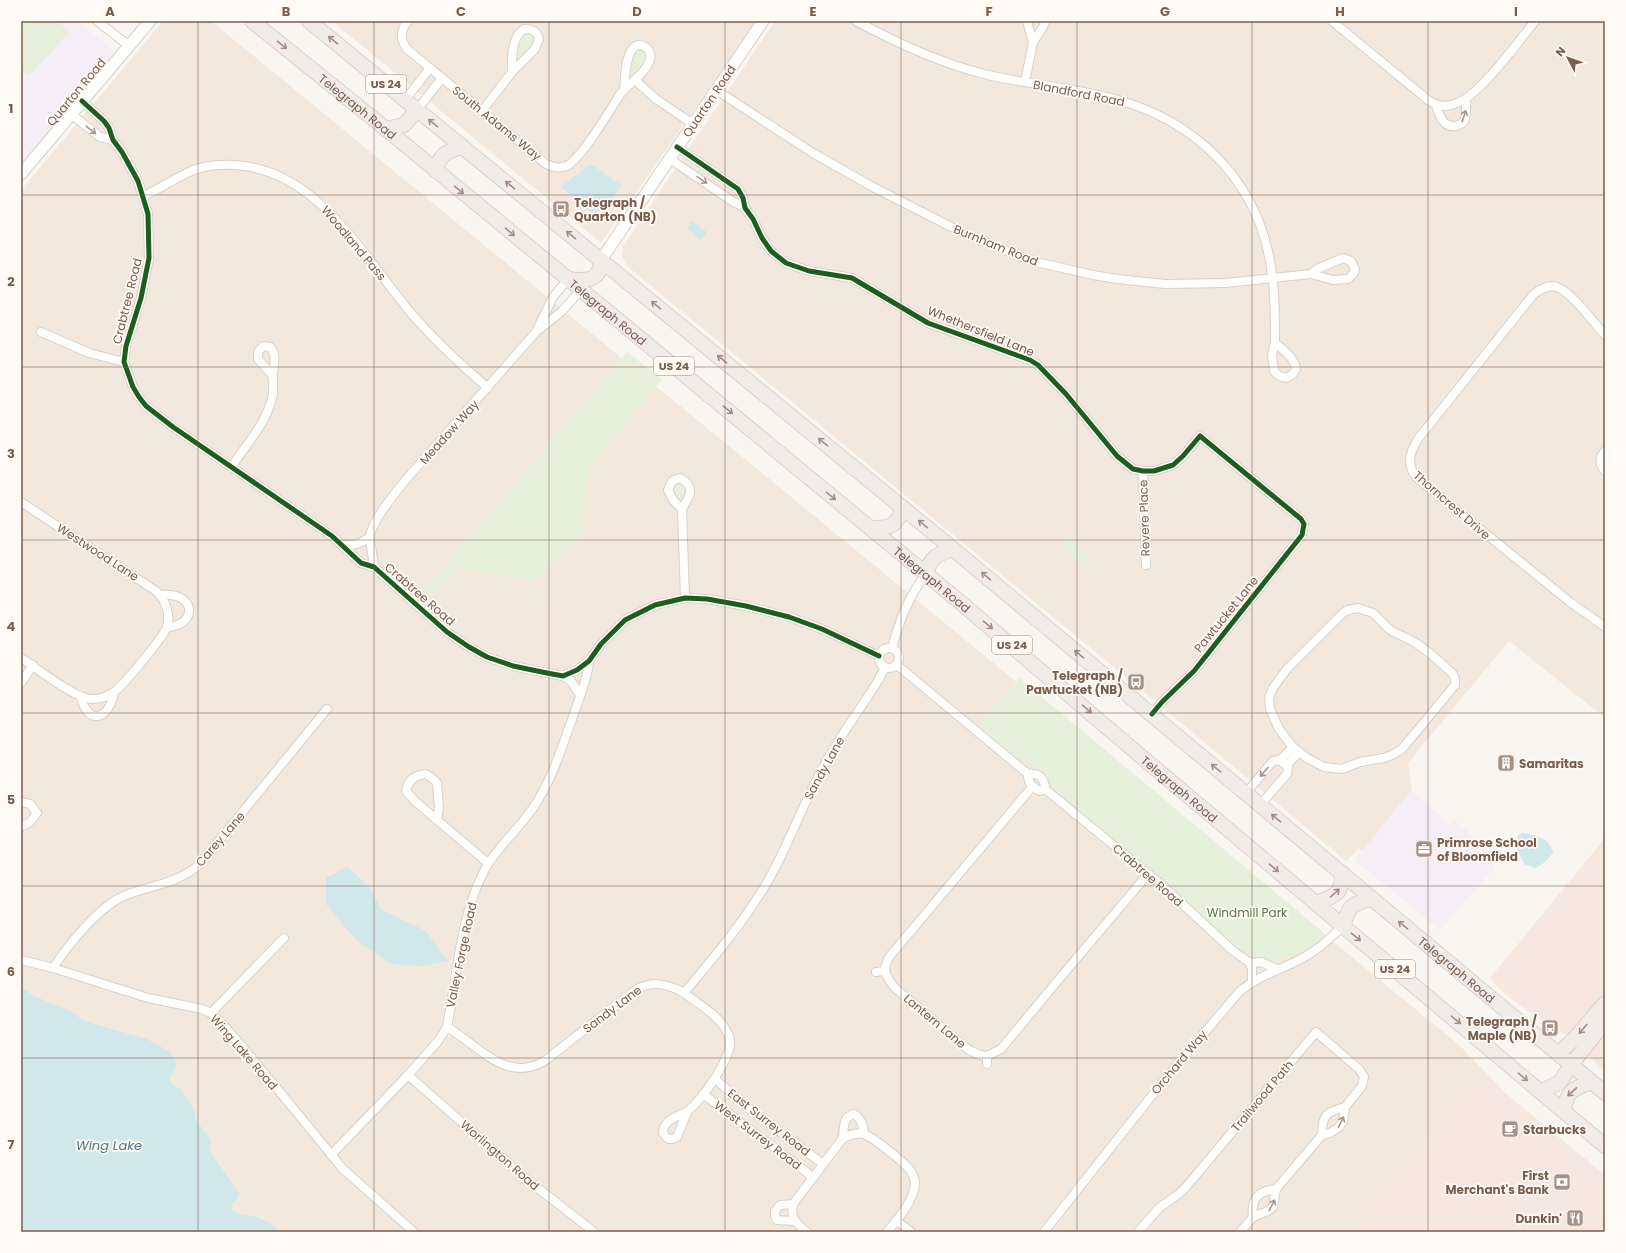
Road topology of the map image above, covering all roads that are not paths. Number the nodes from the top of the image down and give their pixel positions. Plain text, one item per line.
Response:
1 (97, 21) edge
2 (150, 21) edge
3 (252, 21) edge
4 (309, 21) edge
5 (408, 21) edge
6 (764, 21) edge
7 (856, 21) edge
8 (1027, 21) edge
9 (1046, 21) edge
10 (1332, 21) edge
11 (1535, 21) edge
12 (1033, 42) junction
13 (128, 45) junction
14 (430, 68) junction
15 (512, 72) junction
16 (442, 78) junction
17 (635, 80) junction
18 (1025, 82) junction
19 (624, 89) junction
20 (716, 90) junction
21 (1466, 99) junction
22 (405, 100) junction
23 (82, 101) junction
24 (1436, 105) junction
25 (417, 110) junction
26 (482, 111) junction
27 (71, 114) junction
28 (693, 124) junction
29 (386, 129) junction
30 (113, 140) junction
31 (463, 147) junction
32 (677, 147) junction
33 (670, 159) junction
34 (435, 170) junction
35 (21, 174) edge
36 (143, 196) junction
37 (745, 208) junction
38 (601, 260) junction
39 (1311, 274) junction
40 (1272, 278) junction
41 (568, 279) junction
42 (581, 290) junction
43 (41, 332) dead end
44 (536, 332) junction
45 (1605, 335) edge
46 (1275, 343) dead end
47 (124, 362) junction
48 (272, 375) dead end
49 (488, 388) junction
50 (1605, 451) edge
51 (232, 466) junction
52 (1605, 470) edge
53 (1143, 471) junction
54 (21, 502) edge
55 (903, 508) junction
56 (682, 509) dead end
57 (872, 528) junction
58 (370, 538) junction
59 (344, 545) junction
60 (953, 549) junction
61 (1146, 564) dead end
62 (374, 567) junction
63 (926, 574) junction
64 (160, 595) junction
65 (686, 598) junction
66 (167, 627) junction
67 (1605, 627) edge
68 (892, 648) junction
69 (879, 656) junction
70 (21, 658) edge
71 (589, 661) junction
72 (897, 664) junction
73 (33, 665) junction
74 (885, 667) junction
75 (563, 676) junction
76 (21, 682) edge
77 (114, 692) junction
78 (580, 695) junction
79 (81, 697) junction
80 (327, 709) dead end
81 (1152, 714) junction
82 (1296, 749) junction
83 (1280, 760) junction
84 (1287, 765) junction
85 (1028, 774) junction
86 (1032, 787) junction
87 (1045, 789) junction
88 (1246, 793) junction
89 (21, 802) edge
90 (1260, 805) junction
91 (437, 820) junction
92 (21, 827) edge
93 (488, 864) junction
94 (1342, 873) junction
95 (1148, 874) junction
96 (1371, 898) junction
97 (1316, 903) junction
98 (1343, 926) junction
99 (284, 938) dead end
100 (21, 960) edge
101 (1250, 963) junction
102 (53, 968) junction
103 (1277, 969) junction
104 (1252, 981) junction
105 (684, 993) junction
106 (1605, 1003) edge
107 (210, 1013) junction
108 (1605, 1022) edge
109 (447, 1027) junction
110 (1558, 1054) junction
111 (987, 1056) junction
112 (987, 1064) dead end
113 (1571, 1065) junction
114 (408, 1075) junction
115 (715, 1079) junction
116 (1591, 1082) junction
117 (1541, 1092) junction
118 (1605, 1093) edge
119 (703, 1094) junction
120 (1345, 1107) junction
121 (1564, 1111) junction
122 (687, 1112) dead end
123 (864, 1134) junction
124 (1322, 1135) junction
125 (844, 1138) junction
126 (1605, 1146) edge
127 (331, 1155) junction
128 (818, 1171) junction
129 (1276, 1189) junction
130 (794, 1204) junction
131 (1253, 1217) junction
132 (794, 1221) junction
133 (891, 1226) edge
134 (414, 1232) edge
135 (594, 1232) edge
136 (807, 1232) edge
137 (911, 1232) edge
138 (1044, 1232) edge
139 (1138, 1232) edge
140 (1240, 1232) edge

1 - 13 street
2 - 13 street, Quarton Road
3 -> 29 highway, Telegraph Road / US 24
22 -> 4 highway, Telegraph Road / US 24
5 - 14 street, South Adams Way
6 - 20 street, Quarton Road
7 - 18 street, Blandford Road
8 - 12 street
9 - 12 street
10 - 24 street
11 - 21 street
12 - 18 street
13 - 23 street, Quarton Road
14 - 16 street, South Adams Way
14 - 22 street
15 - 15 street
15 - 26 street
16 - 25 street
16 - 26 street, South Adams Way
17 - 19 street, South Adams Way
17 - 19 street, South Adams Way
17 - 28 street
18 - 40 street, Blandford Road
19 - 26 street, South Adams Way
20 - 28 street, Quarton Road
20 - 40 street, Burnham Road
21 - 24 street
24 -> 21 street
22 - 25 highway, Telegraph Road / US 24
23 - 27 street, Quarton Road
23 - 30 street, Crabtree Road
25 - 29 highway
31 -> 25 highway, Telegraph Road / US 24
27 -> 30 street
27 - 35 street, Quarton Road
28 - 32 street, Quarton Road
29 - 34 highway, Telegraph Road / US 24
30 - 36 street, Crabtree Road
31 - 34 highway
38 -> 31 highway, Telegraph Road / US 24
32 - 33 street, Quarton Road
32 - 37 street, Whethersfield Lane
33 -> 37 street, Whethersfield Lane
33 - 38 street, Quarton Road
34 -> 41 highway, Telegraph Road / US 24
36 - 47 street, Crabtree Road
36 - 49 street, Woodland Pass
37 - 53 street, Whethersfield Lane
38 - 41 highway
55 -> 38 highway, Telegraph Road / US 24
39 - 39 street
39 - 40 street, Burnham Road
40 - 46 street, Blandford Road
41 - 42 highway, Telegraph Road / US 24
41 - 44 street, Meadow Way
42 - 44 street, Meadow Way
42 -> 57 highway, Telegraph Road / US 24
43 - 47 street
44 - 49 street, Meadow Way
45 - 67 street, Thorncrest Drive
47 - 51 street, Crabtree Road
48 - 51 street
49 - 58 street, Meadow Way
50 - 52 street
51 - 59 street, Crabtree Road
53 - 61 street, Revere Place
53 - 81 street, Pawtucket Lane
54 - 64 street, Westwood Lane
55 - 57 highway
60 -> 55 highway, Telegraph Road / US 24
56 - 65 street
57 - 63 highway, Telegraph Road / US 24
58 - 59 street
58 - 62 street
59 - 62 street, Crabtree Road
60 - 63 highway
81 -> 60 highway, Telegraph Road / US 24
62 - 75 street, Crabtree Road
63 - 68 street
63 -> 97 highway, Telegraph Road / US 24
64 - 66 street, Westwood Lane
64 - 66 street
65 - 69 street
65 - 71 street
66 - 77 street
68 - 69 street
68 - 72 street
69 - 74 street
70 - 73 street
71 - 75 street
71 - 78 street, Valley Forge Road
72 - 74 street
72 - 85 street, Crabtree Road
73 - 76 street
73 - 79 street
74 - 105 street, Sandy Lane
75 - 78 street
77 - 79 street
77 - 79 street
78 - 93 street, Valley Forge Road
80 - 102 street, Carey Lane
88 -> 81 highway, Telegraph Road / US 24
82 - 82 street
82 - 83 street
82 - 84 street
83 - 84 street
83 -> 88 street
84 - 90 street
85 - 86 street
85 - 87 street, Crabtree Road
86 - 87 street
86 - 111 street, Lantern Lane
87 - 95 street, Crabtree Road
88 - 90 highway, Telegraph Road / US 24
89 - 92 street
94 -> 90 highway, Telegraph Road / US 24
91 - 91 street
91 - 93 street
93 - 109 street, Valley Forge Road
94 - 96 highway, Telegraph Road / US 24
97 -> 94 highway
95 - 101 street, Crabtree Road
95 - 111 street
96 - 98 highway
110 -> 96 highway, Telegraph Road / US 24
97 - 98 highway, Telegraph Road / US 24
98 - 103 street, Orchard Way
98 -> 117 highway, Telegraph Road / US 24
99 - 107 street
100 - 102 street, Wing Lake Road
101 - 103 street, Crabtree Road
101 - 104 street
102 - 107 street, Wing Lake Road
103 - 104 street, Orchard Way
104 - 138 street, Orchard Way
105 - 109 street, Sandy Lane
105 - 115 street
106 -> 110 highway
107 - 127 street, Wing Lake Road
108 - 113 highway
109 - 114 street
110 - 113 highway, Telegraph Road / US 24
111 - 112 street
113 - 116 highway, Telegraph Road / US 24
113 - 117 highway
114 - 127 street
114 - 135 street, Worlington Road
115 - 119 street
115 - 128 street, East Surrey Road
116 - 118 highway, Telegraph Road / US 24
116 -> 121 highway
117 - 121 highway, Telegraph Road / US 24
119 - 122 street
119 - 128 street, West Surrey Road
124 -> 120 street, Trailwood Path
120 - 124 street, Trailwood Path
120 - 139 street, Trailwood Path
121 - 126 highway, Telegraph Road / US 24
123 - 125 street
123 - 125 street
123 - 133 street
124 - 129 street, Trailwood Path
125 - 128 street
127 - 134 street, Wing Lake Road
128 - 130 street, West Surrey Road
131 -> 129 street, Trailwood Path
129 - 131 street, Trailwood Path
130 - 132 street
130 - 132 street
131 - 140 street, Trailwood Path
132 - 136 street
133 - 137 street

